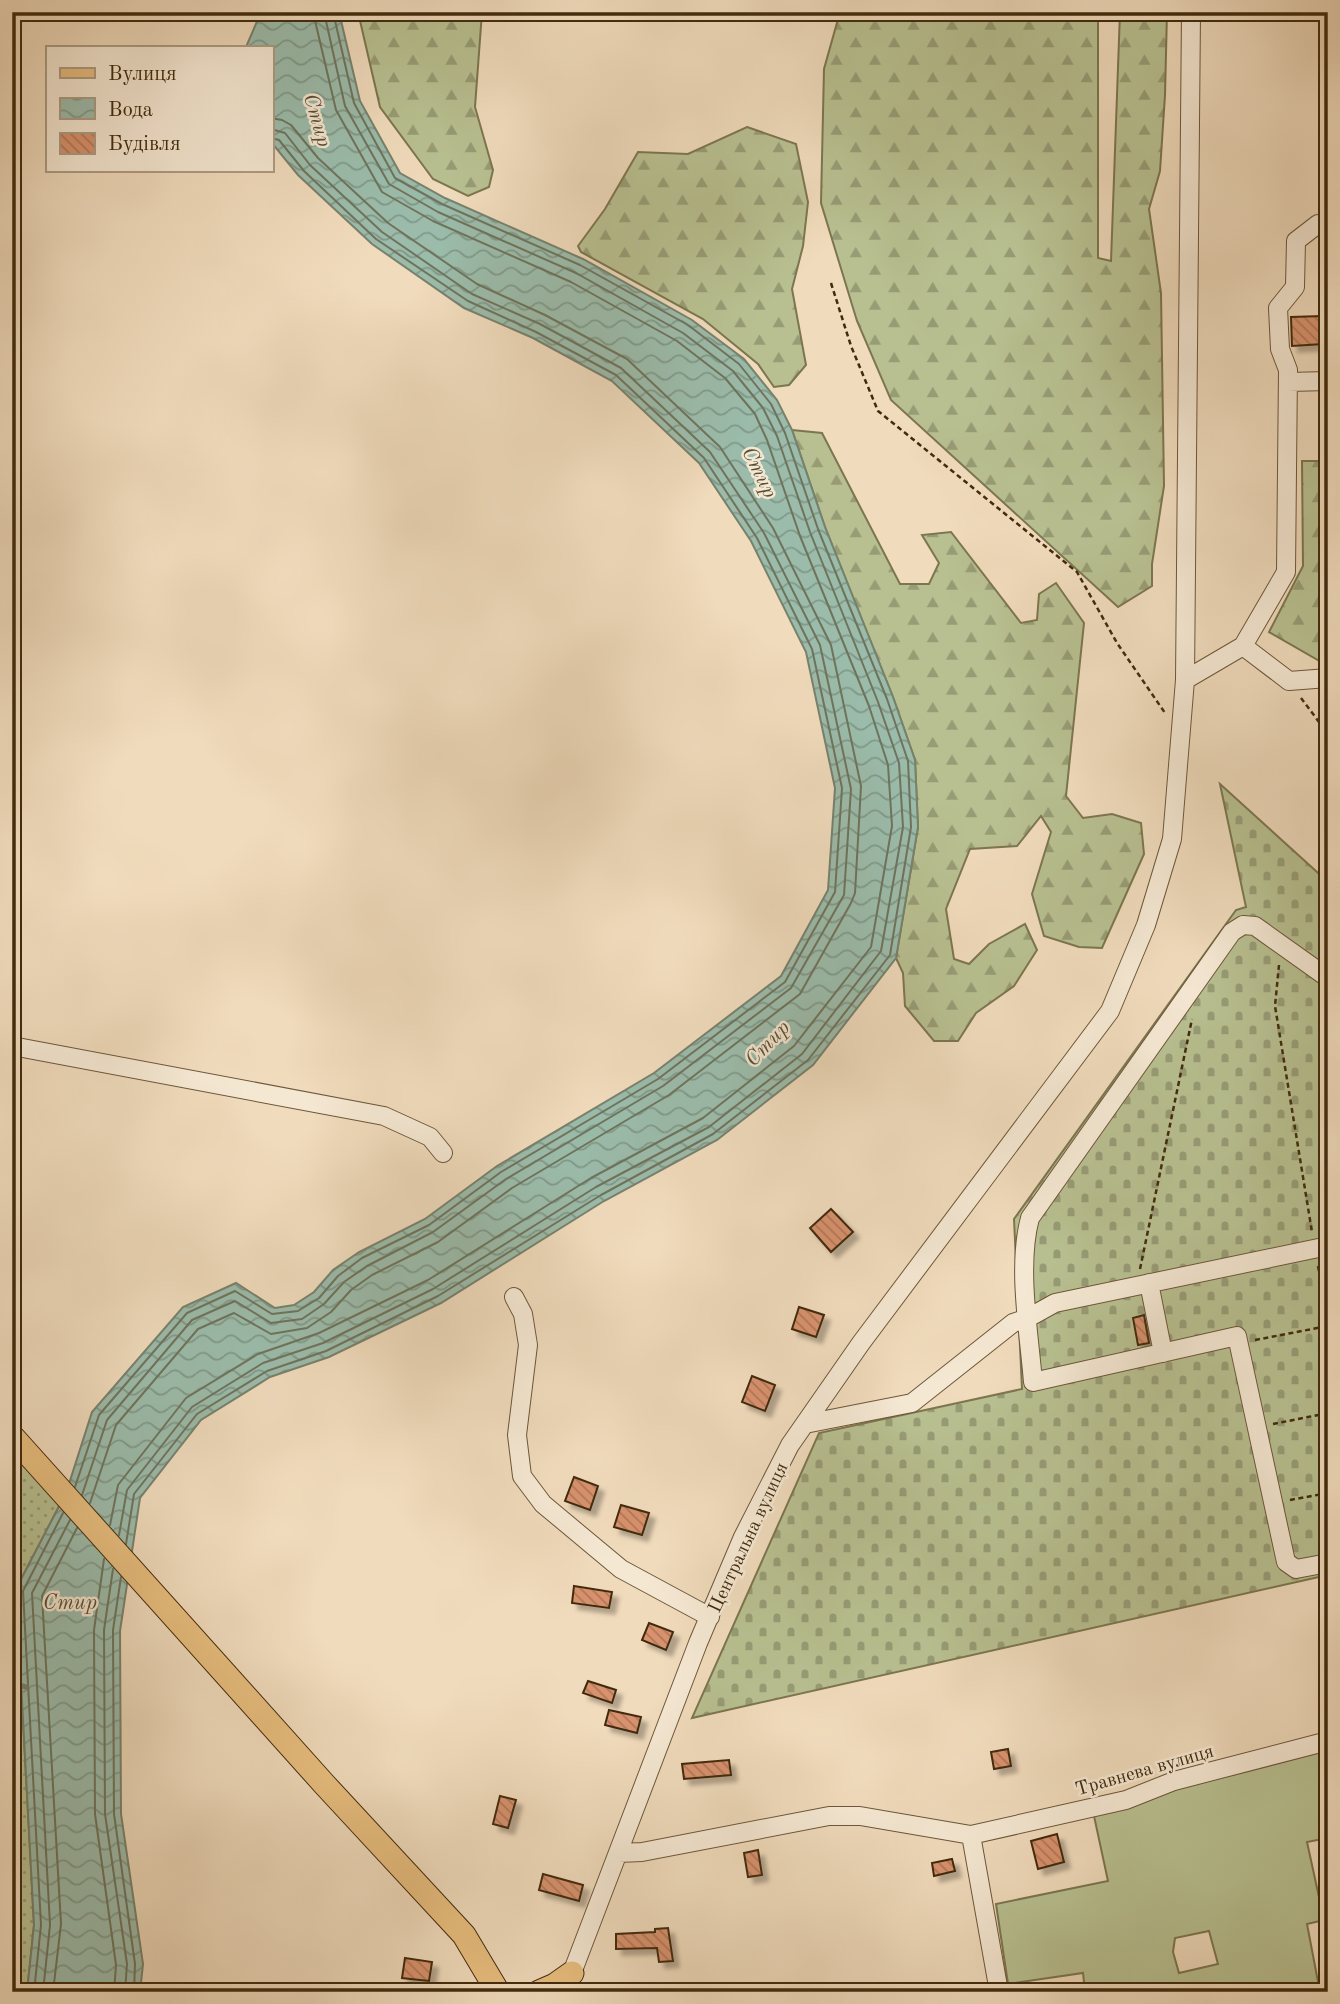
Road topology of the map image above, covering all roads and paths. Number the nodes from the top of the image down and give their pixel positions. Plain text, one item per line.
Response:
1 (1191, 12) edge
2 (1328, 224) edge
3 (831, 283) dead end
4 (1328, 381) edge
5 (1287, 382) junction
6 (1243, 646) junction
7 (1328, 678) edge
8 (1185, 680) junction
9 (1289, 681) junction
10 (1328, 734) edge
11 (1180, 736) junction
12 (1281, 945) junction
13 (1328, 978) edge
14 (1198, 980) junction
15 (12, 1046) edge
16 (443, 1153) dead end
17 (1322, 1247) edge
18 (1143, 1284) junction
19 (514, 1297) dead end
20 (1028, 1318) junction
21 (1328, 1318) edge
22 (1328, 1326) edge
23 (1238, 1344) junction
24 (1163, 1353) junction
25 (1328, 1413) edge
26 (805, 1424) junction
27 (1256, 1427) junction
28 (12, 1436) edge
29 (1328, 1493) edge
30 (1273, 1503) junction
31 (1328, 1563) edge
32 (710, 1617) junction
33 (1328, 1741) edge
34 (971, 1835) junction
35 (618, 1853) junction
36 (568, 1982) edge
37 (215, 1992) edge
38 (313, 1992) edge
39 (498, 1992) edge
40 (539, 1992) edge
41 (999, 1992) edge

1 - 8 street, Центральна вулиця
2 - 5 street
3 - 11 path
4 - 5 street
5 - 6 street
6 - 8 street
6 - 9 street
7 - 9 street
8 - 11 street, Центральна вулиця
9 - 10 path
11 - 26 street, Центральна вулиця
12 - 13 street
12 - 14 street
12 - 17 path
14 - 18 path
14 - 20 street
15 - 16 street
17 - 18 street
17 - 21 path
18 - 20 street
18 - 24 street
19 - 32 street
20 - 24 street
20 - 26 street
22 - 23 path
23 - 24 street
23 - 27 street
25 - 27 path
26 - 32 street, Центральна вулиця
27 - 30 street
28 - 39 main road
29 - 30 path
30 - 31 street
32 - 35 street, Центральна вулиця
33 - 34 street, Травнева вулиця
34 - 35 street, Травнева вулиця
34 - 41 street
35 - 36 street, Центральна вулиця
36 - 40 main road
37 - 38 path

